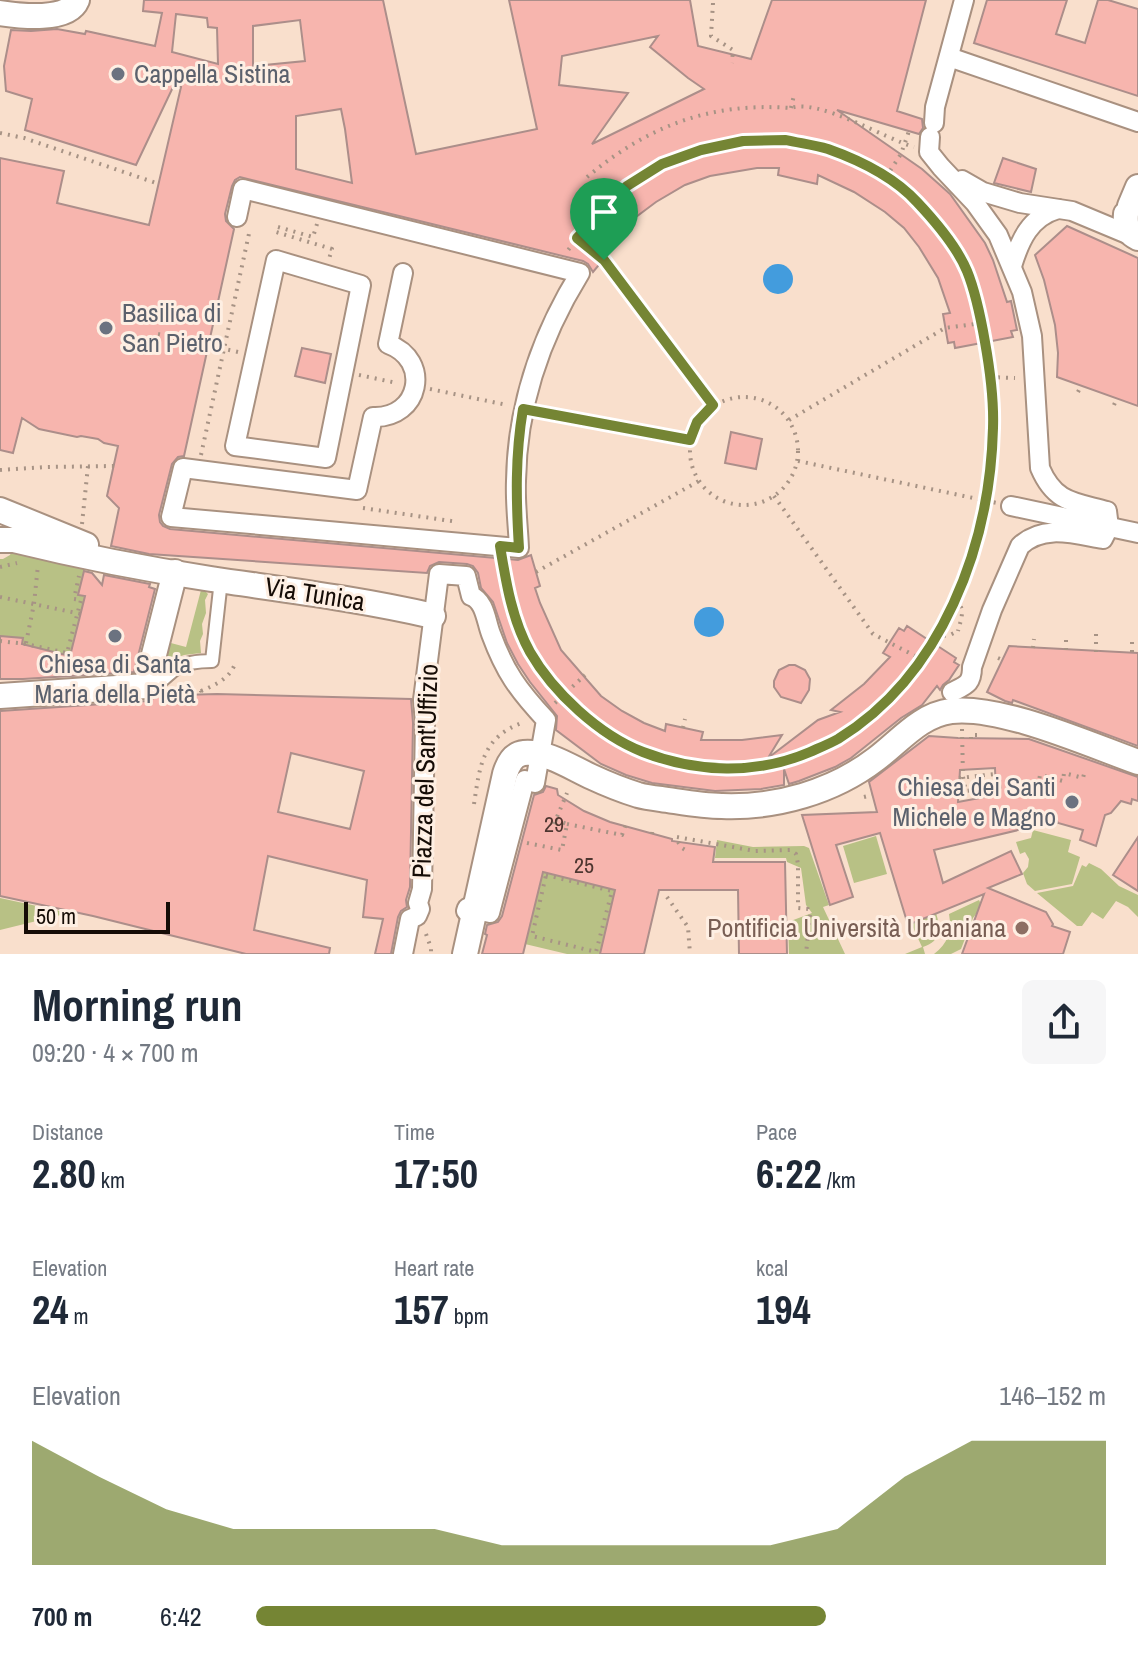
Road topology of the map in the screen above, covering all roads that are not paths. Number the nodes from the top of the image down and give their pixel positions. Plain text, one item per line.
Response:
1 (964, 0) edge
2 (64, 5) edge
3 (0, 13) edge
4 (949, 57) junction
5 (1138, 122) edge
6 (941, 167) junction
7 (1058, 209) junction
8 (1133, 216) edge
9 (244, 222) road end
10 (1012, 266) junction
11 (403, 273) dead end
12 (343, 372) joint
13 (1011, 506) road end
14 (0, 510) edge
15 (1109, 527) junction
16 (1138, 533) edge
17 (0, 540) edge
18 (108, 560) junction
19 (186, 574) junction
20 (221, 580) junction
21 (433, 616) junction
22 (156, 681) junction
23 (0, 696) edge
24 (944, 706) junction
25 (529, 755) junction
26 (1138, 762) edge
27 (475, 910) junction
28 (403, 954) edge
29 (455, 954) edge
30 (465, 954) edge

1 - 4 street
2 - 3 street
4 - 5 street
4 - 6 street
6 - 7 street
6 - 10 street
7 - 8 street
7 - 10 street
9 - 11 street
10 - 15 street
12 - 12 street
13 - 15 street
14 - 18 street
15 - 16 street
15 - 24 street
17 - 18 street, Via Tunica
18 - 19 street, Via Tunica
19 - 20 street, Via Tunica
19 - 22 street
20 - 21 street, Via Tunica
20 - 22 lane
21 - 25 street, Piazza del Sant'Uffizio
21 - 28 street, Piazza del Sant'Uffizio
22 - 23 street
24 - 25 street
24 - 26 street
25 - 27 street
27 - 29 street
27 - 30 street

